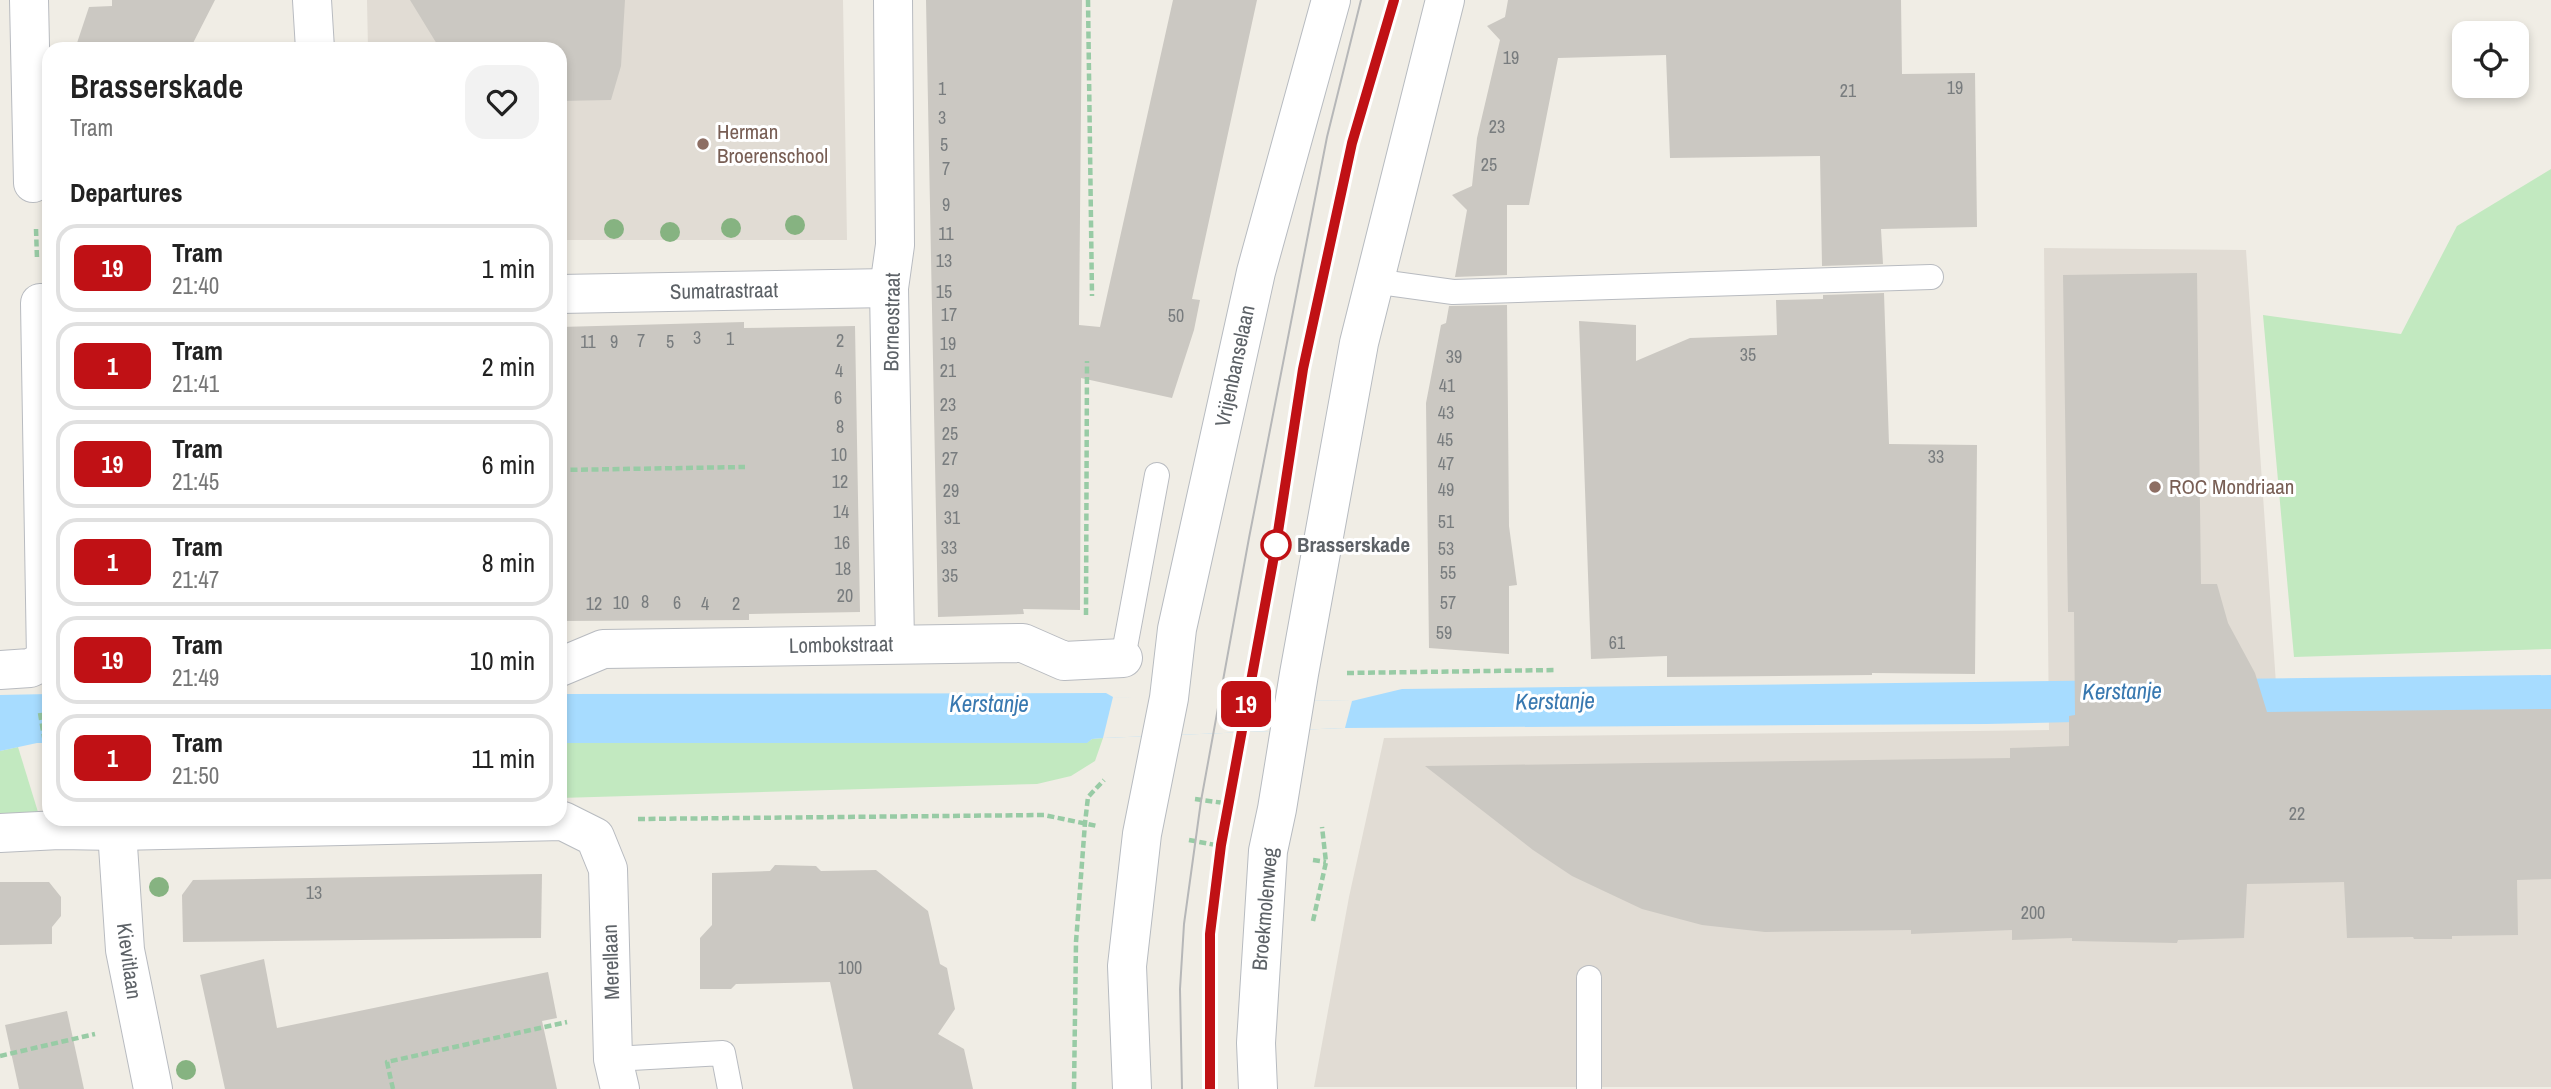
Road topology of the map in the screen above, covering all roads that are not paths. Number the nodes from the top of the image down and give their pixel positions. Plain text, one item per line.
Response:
1 (29, 0) edge
2 (312, 0) edge
3 (892, 0) edge
4 (1331, 0) edge
5 (1445, 0) edge
6 (315, 42) edge
7 (33, 183) road end
8 (1931, 277) dead end
9 (1373, 281) junction
10 (889, 288) junction
11 (567, 294) edge
12 (1157, 475) dead end
13 (895, 644) junction
14 (1123, 658) joint
15 (42, 662) edge
16 (567, 664) edge
17 (0, 670) edge
18 (567, 823) edge
19 (340, 826) edge
20 (117, 831) junction
21 (0, 833) edge
22 (1589, 978) dead end
23 (617, 1074) edge
24 (153, 1089) edge
25 (730, 1089) edge
26 (1132, 1089) edge
27 (1258, 1089) edge
28 (1590, 1089) edge

1 - 7 street
2 - 6 street
3 - 10 street, Borneostraat
4 - 26 street, Vrijenbanselaan
5 - 9 street
8 - 9 lane
9 - 27 street, Broekmolenweg
10 - 11 street, Sumatrastraat
10 - 13 street, Borneostraat
12 - 14 lane
13 - 14 street, Lombokstraat
13 - 16 street, Lombokstraat
15 - 17 street
18 - 23 street, Merellaan
19 - 20 street, Merellaan
20 - 21 street
20 - 24 street, Kievitlaan
22 - 28 lane
23 - 25 lane

